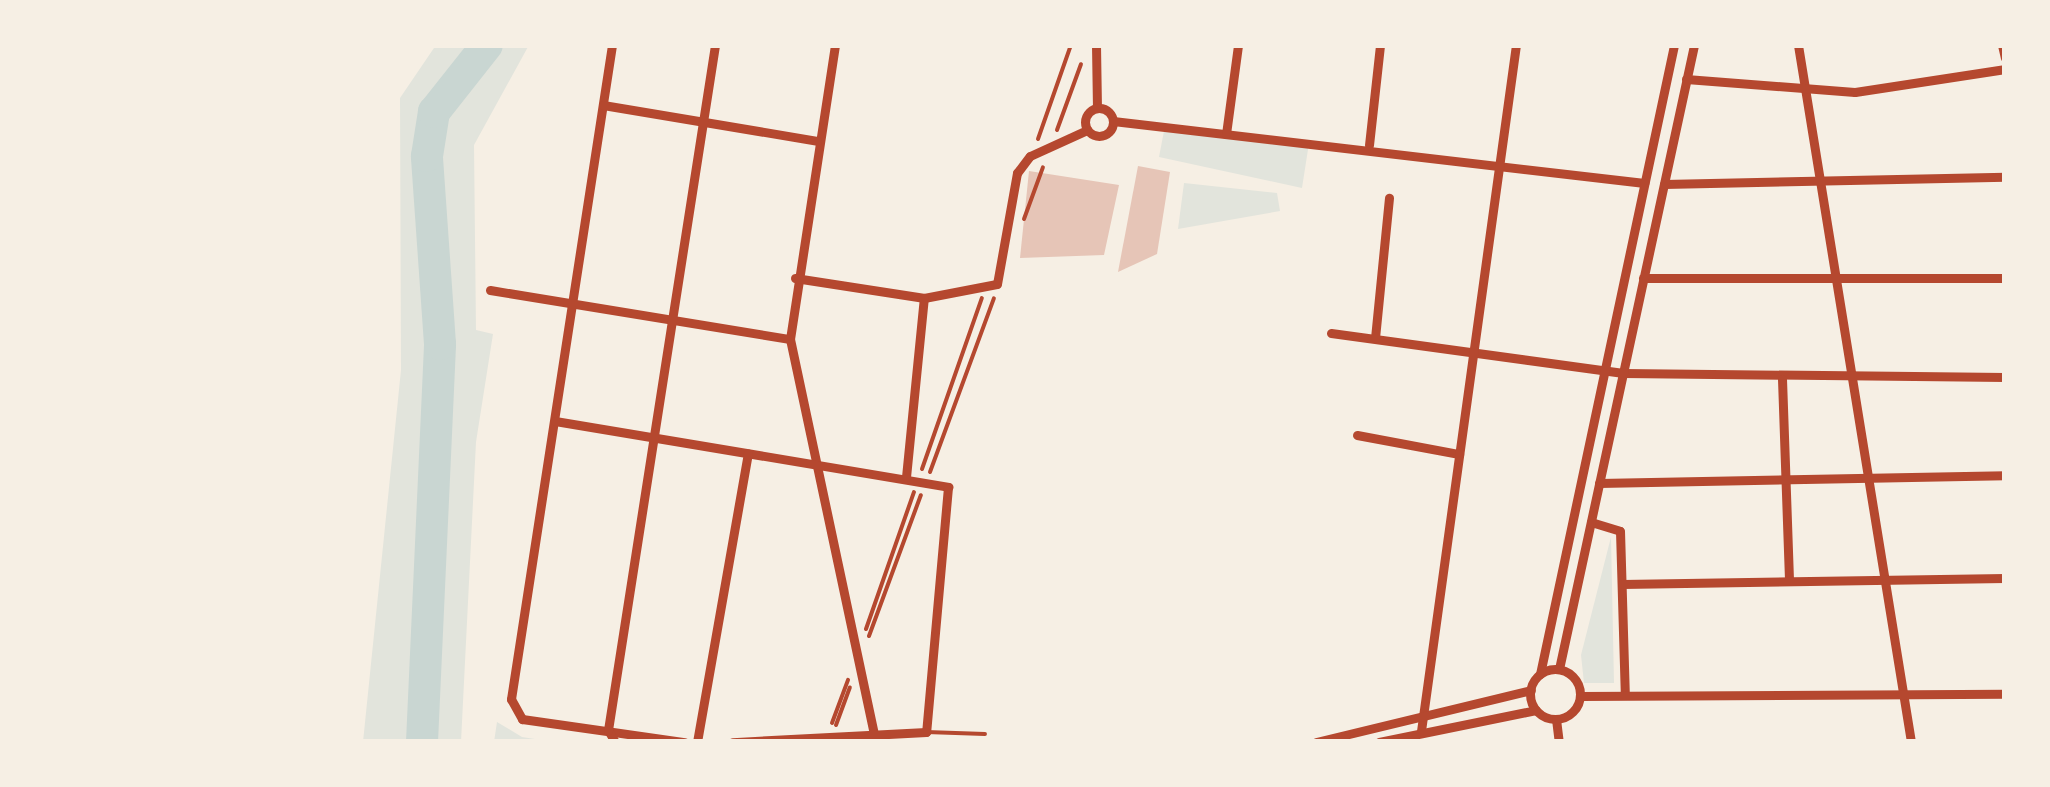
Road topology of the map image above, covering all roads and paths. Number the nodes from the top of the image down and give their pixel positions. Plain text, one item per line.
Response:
1 (612, 45) edge
2 (715, 45) edge
3 (836, 45) edge
4 (1072, 45) edge
5 (1088, 45) edge
6 (1096, 45) edge
7 (1238, 45) edge
8 (1380, 45) edge
9 (1516, 45) edge
10 (1674, 45) edge
11 (1694, 45) edge
12 (1798, 45) edge
13 (2002, 45) edge
14 (2005, 58) edge
15 (2005, 69) edge
16 (1686, 79) junction
17 (1804, 88) junction
18 (603, 105) junction
19 (1098, 108) junction
20 (1113, 121) junction
21 (703, 122) junction
22 (1087, 130) junction
23 (1226, 134) junction
24 (1054, 137) dead end
25 (817, 141) junction
26 (1369, 145) junction
27 (1048, 155) dead end
28 (1032, 158) dead end
29 (1500, 164) junction
30 (2005, 178) edge
31 (1822, 182) junction
32 (1644, 183) junction
33 (1664, 184) junction
34 (1389, 198) dead end
35 (1020, 228) dead end
36 (795, 278) junction
37 (1643, 278) junction
38 (2005, 278) edge
39 (1838, 283) junction
40 (998, 284) junction
41 (490, 290) dead end
42 (985, 290) dead end
43 (924, 298) junction
44 (573, 303) junction
45 (672, 319) junction
46 (1331, 333) dead end
47 (790, 338) junction
48 (1375, 338) junction
49 (1474, 351) junction
50 (1604, 371) junction
51 (1623, 374) junction
52 (2005, 377) edge
53 (1853, 378) junction
54 (1782, 379) junction
55 (555, 422) junction
56 (1356, 434) dead end
57 (653, 438) junction
58 (748, 453) junction
59 (1460, 454) junction
60 (816, 461) junction
61 (2005, 475) edge
62 (906, 477) junction
63 (1870, 478) junction
64 (1785, 480) junction
65 (1600, 483) junction
66 (1591, 522) junction
67 (2005, 578) edge
68 (1789, 581) junction
69 (1886, 581) junction
70 (1622, 584) junction
71 (855, 668) dead end
72 (1559, 669) junction
73 (1540, 674) junction
74 (1530, 690) junction
75 (1626, 694) junction
76 (1904, 694) junction
77 (2005, 694) edge
78 (1580, 696) junction
79 (1536, 710) junction
80 (1424, 714) junction
81 (1556, 719) junction
82 (1397, 720) junction
83 (608, 730) junction
84 (1421, 731) junction
85 (926, 732) junction
86 (985, 734) dead end
87 (875, 738) edge
88 (1390, 740) edge
89 (615, 742) edge
90 (684, 742) edge
91 (697, 742) edge
92 (732, 742) edge
93 (828, 742) edge
94 (1316, 742) edge
95 (1379, 742) edge
96 (1559, 742) edge
97 (1912, 742) edge

1 - 18 street
2 - 21 street
3 - 25 street
4 - 28 path
5 - 24 path
6 - 19 street
7 - 23 street
8 - 26 street
9 - 29 street
10 - 32 street
11 - 16 street
12 - 17 street
13 - 14 street
15 - 17 street
16 - 17 street
16 - 33 street
17 - 31 street
18 - 21 street
18 - 44 street
19 - 20 street
19 - 22 street
20 - 22 street
20 - 23 street
21 - 25 street
21 - 45 street
22 - 40 street
23 - 26 street
25 - 36 street
26 - 29 street
27 - 35 path
29 - 32 street
29 - 49 street
30 - 31 street
31 - 33 street
31 - 39 street
32 - 50 street
33 - 37 street
34 - 48 street
36 - 43 street
36 - 47 street
37 - 39 street
37 - 51 street
38 - 39 street
39 - 53 street
40 - 42 path
40 - 43 street
41 - 44 street
43 - 62 street
44 - 45 street
44 - 55 street
45 - 47 street
45 - 57 street
46 - 48 street
47 - 60 street
48 - 49 street
49 - 50 street
49 - 59 street
50 - 51 street
50 - 73 street
51 - 54 street
51 - 65 street
52 - 53 street
53 - 54 street
53 - 63 street
54 - 64 street
55 - 57 street
55 - 83 street
56 - 59 street
57 - 58 street
57 - 83 street
58 - 60 street
58 - 91 street
59 - 80 street
60 - 62 street
60 - 87 street
61 - 63 street
62 - 85 street
63 - 64 street
63 - 69 street
64 - 65 street
64 - 68 street
65 - 66 street
66 - 70 street
66 - 72 street
67 - 69 street
68 - 69 street
68 - 70 street
69 - 76 street
70 - 75 street
71 - 93 path
72 - 73 street
72 - 78 street
73 - 74 street
74 - 79 street
74 - 80 street
75 - 76 street
75 - 78 street
76 - 77 street
76 - 97 street
78 - 81 street
79 - 81 street
79 - 84 street
80 - 82 street
80 - 84 street
81 - 96 street
82 - 88 street
82 - 94 street
83 - 89 street
83 - 90 street
84 - 88 street
85 - 86 lane
85 - 87 street
87 - 92 street
88 - 95 street

